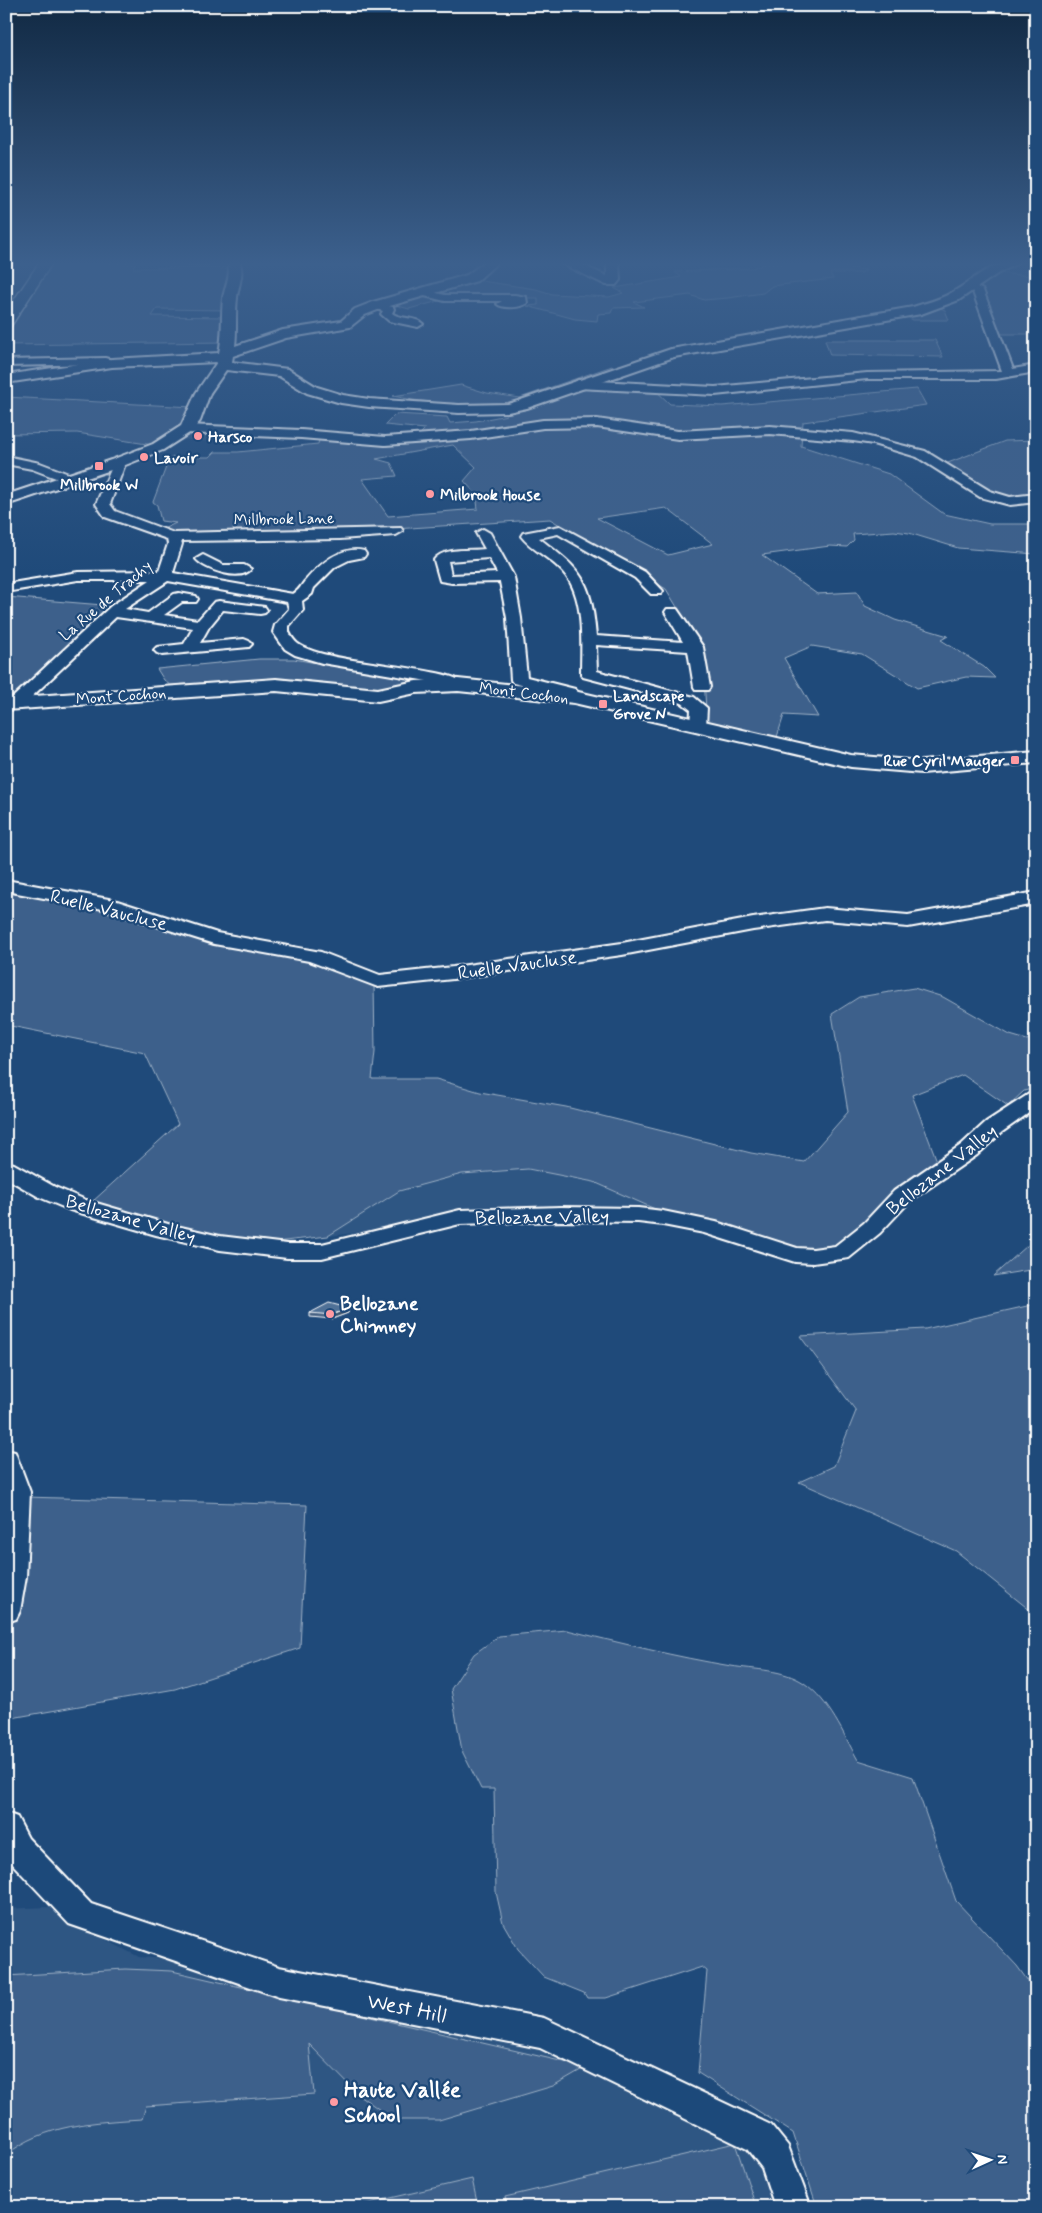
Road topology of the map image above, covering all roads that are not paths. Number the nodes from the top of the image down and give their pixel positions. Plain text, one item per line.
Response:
1 (90, 366) edge
2 (221, 366) edge
3 (258, 366) edge
4 (631, 366) edge
5 (1006, 366) edge
6 (1036, 368) edge
7 (1009, 374) junction
8 (6, 379) edge
9 (578, 384) junction
10 (186, 429) junction
11 (6, 460) edge
12 (117, 463) junction
13 (69, 478) junction
14 (8, 497) edge
15 (1036, 498) edge
16 (396, 531) dead end
17 (483, 533) dead end
18 (173, 537) junction
19 (493, 552) junction
20 (360, 554) dead end
21 (203, 559) dead end
22 (164, 576) junction
23 (507, 578) junction
24 (229, 587) junction
25 (6, 588) edge
26 (656, 591) dead end
27 (191, 599) dead end
28 (294, 600) junction
29 (260, 610) dead end
30 (113, 612) junction
31 (672, 612) dead end
32 (150, 618) junction
33 (202, 625) junction
34 (590, 640) junction
35 (244, 644) dead end
36 (189, 648) junction
37 (695, 648) junction
38 (162, 650) dead end
39 (458, 685) junction
40 (702, 687) dead end
41 (574, 697) junction
42 (9, 705) edge
43 (698, 726) junction
44 (1033, 760) edge
45 (6, 885) edge
46 (1036, 898) edge
47 (1036, 1098) edge
48 (6, 1168) edge
49 (6, 1459) edge
50 (6, 1611) edge
51 (6, 1826) edge
52 (793, 2207) edge

1 - 8 main road
2 - 10 main road
3 - 9 main road
4 - 9 main road
5 - 7 street
6 - 7 street
7 - 9 street
10 - 12 main road
10 - 15 street
11 - 13 street
12 - 13 main road
12 - 18 street, La Rue de Trachy
13 - 14 main road
16 - 18 street, Millbrook Lane
17 - 19 street
18 - 22 street, La Rue de Trachy
19 - 23 street
19 - 23 street
20 - 28 street
21 - 24 street
22 - 24 street
22 - 25 street
22 - 30 street, La Rue de Trachy
23 - 41 street
24 - 28 street
26 - 34 street
27 - 32 street
28 - 39 street
29 - 33 street
30 - 32 street
30 - 42 street, La Rue de Trachy
31 - 37 street
32 - 33 street
33 - 36 street
34 - 37 street
34 - 43 street
35 - 36 street
36 - 38 street
37 - 40 street
39 - 41 main road, Mont Cochon
39 - 42 main road, Mont Cochon
41 - 43 main road, Mont Cochon
43 - 44 main road, Mont Cochon
45 - 46 street, Ruelle Vaucluse
47 - 48 street, Bellozane Valley
49 - 50 street
51 - 52 street, West Hill

